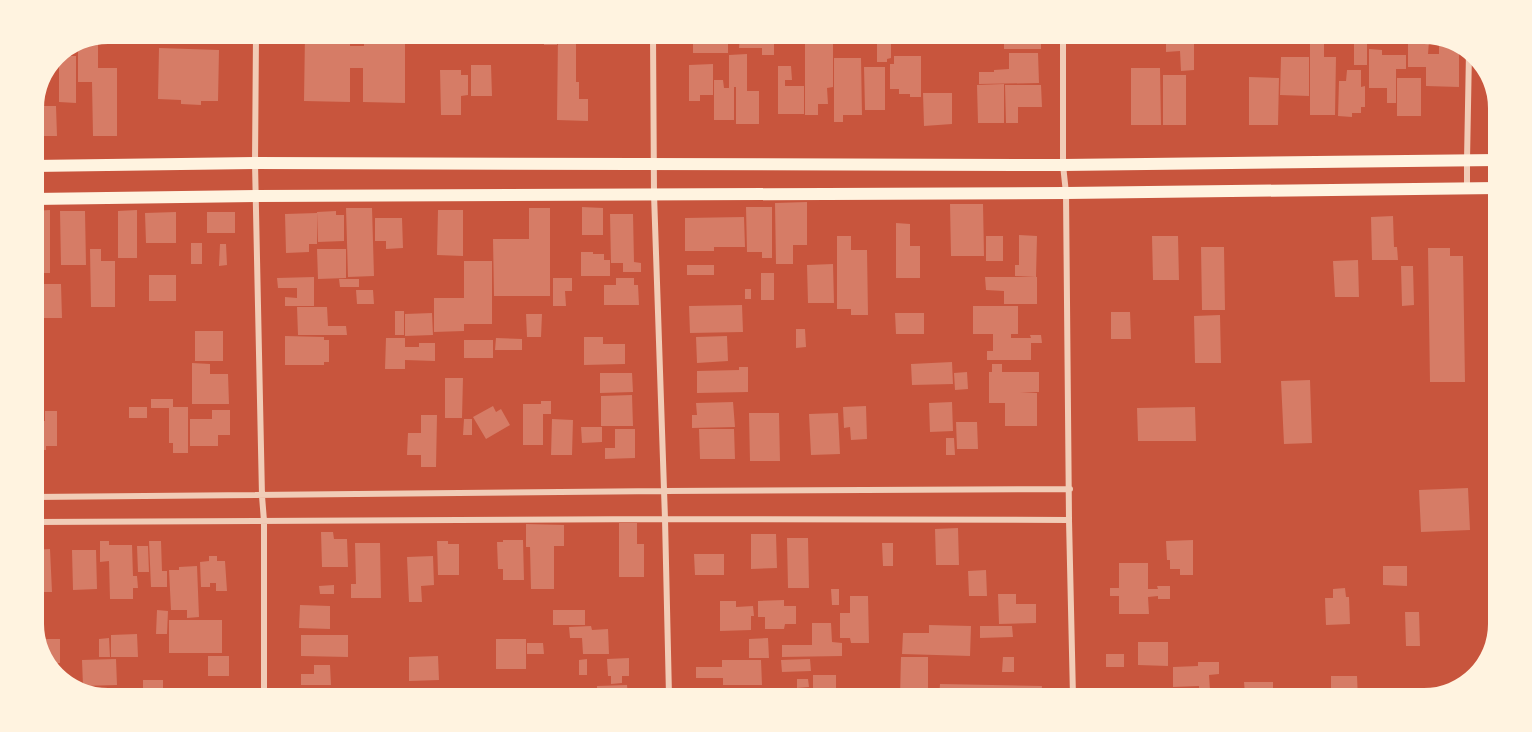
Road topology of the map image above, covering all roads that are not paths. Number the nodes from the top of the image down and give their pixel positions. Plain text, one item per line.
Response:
1 (256, 44) edge
2 (653, 44) edge
3 (1063, 44) edge
4 (1469, 62) edge
5 (1467, 160) junction
6 (1488, 160) edge
7 (255, 163) junction
8 (654, 163) junction
9 (1063, 165) junction
10 (44, 166) edge
11 (1467, 188) junction
12 (1488, 188) edge
13 (1066, 193) junction
14 (654, 194) junction
15 (257, 196) junction
16 (44, 199) edge
17 (1070, 489) junction
18 (664, 491) junction
19 (262, 496) junction
20 (44, 497) edge
21 (665, 519) junction
22 (264, 520) junction
23 (1069, 520) junction
24 (44, 522) edge
25 (264, 688) edge
26 (669, 688) edge
27 (1073, 688) edge

1 - 7 street
2 - 8 street
3 - 9 street
4 - 5 street
5 - 6 main road
5 - 9 main road
5 - 11 street
7 - 8 main road
7 - 10 main road
7 - 15 street
8 - 9 main road
8 - 14 street
9 - 13 street
11 - 12 main road
11 - 13 main road
13 - 14 main road
13 - 17 street
14 - 15 main road
14 - 18 street
15 - 16 main road
15 - 19 street
17 - 18 street
17 - 23 street
18 - 19 street
18 - 21 street
19 - 20 street
19 - 22 street
21 - 22 street
21 - 23 street
21 - 26 street
22 - 24 street
22 - 25 street
23 - 27 street

